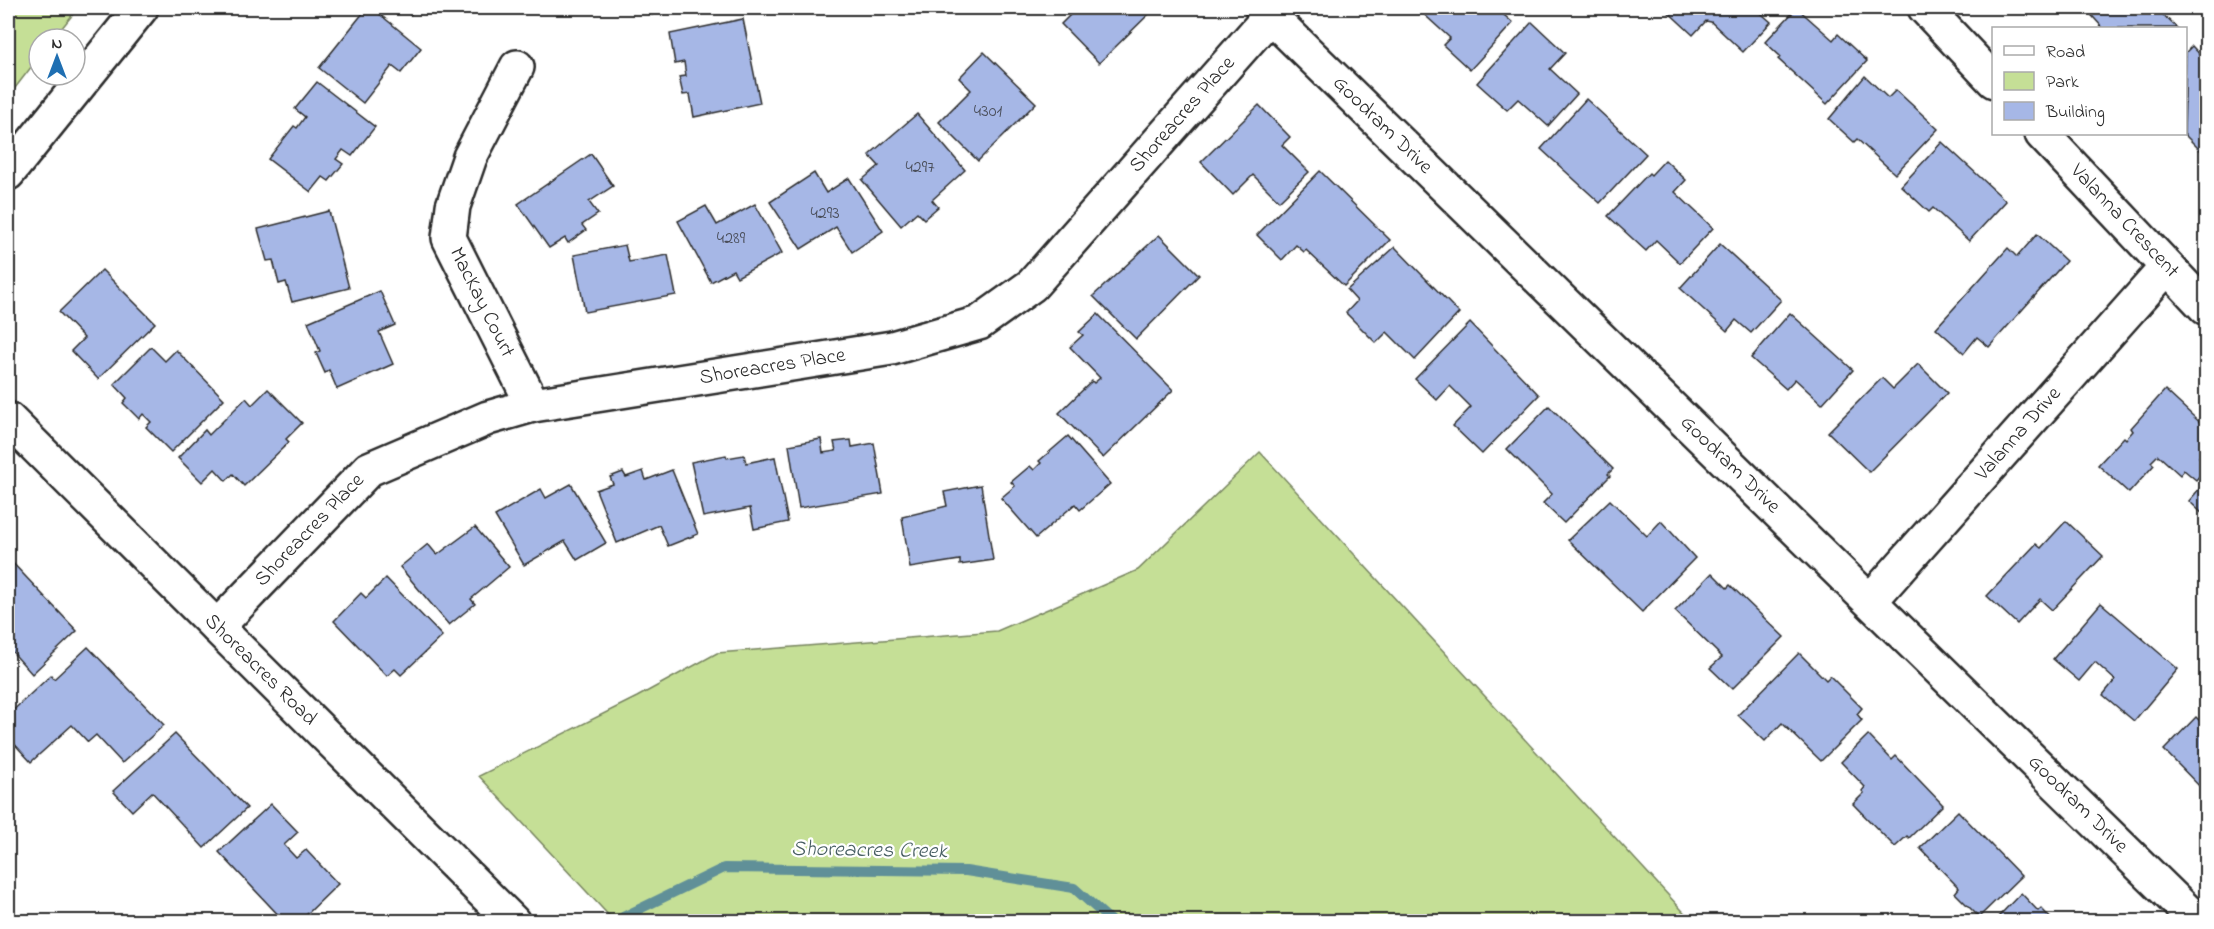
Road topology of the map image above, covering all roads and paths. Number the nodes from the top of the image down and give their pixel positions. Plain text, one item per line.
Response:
1 (141, 8) edge
2 (1925, 8) edge
3 (1266, 12) edge
4 (517, 67) dead end
5 (1992, 79) edge
6 (2044, 135) edge
7 (8, 172) edge
8 (2167, 267) junction
9 (2206, 308) edge
10 (533, 405) junction
11 (8, 418) edge
12 (1870, 600) junction
13 (217, 627) junction
14 (513, 921) edge
15 (2198, 921) edge

1 - 7 street
2 - 5 street
3 - 10 street, Shoreacres Place
3 - 12 street, Goodram Drive
4 - 10 street, MacKay Court
6 - 8 street, Valanna Crescent
8 - 9 street, Valanna Crescent
8 - 12 street, Valanna Drive
10 - 13 street, Shoreacres Place
11 - 13 street, Shoreacres Road
12 - 15 street, Goodram Drive
13 - 14 street, Shoreacres Road

